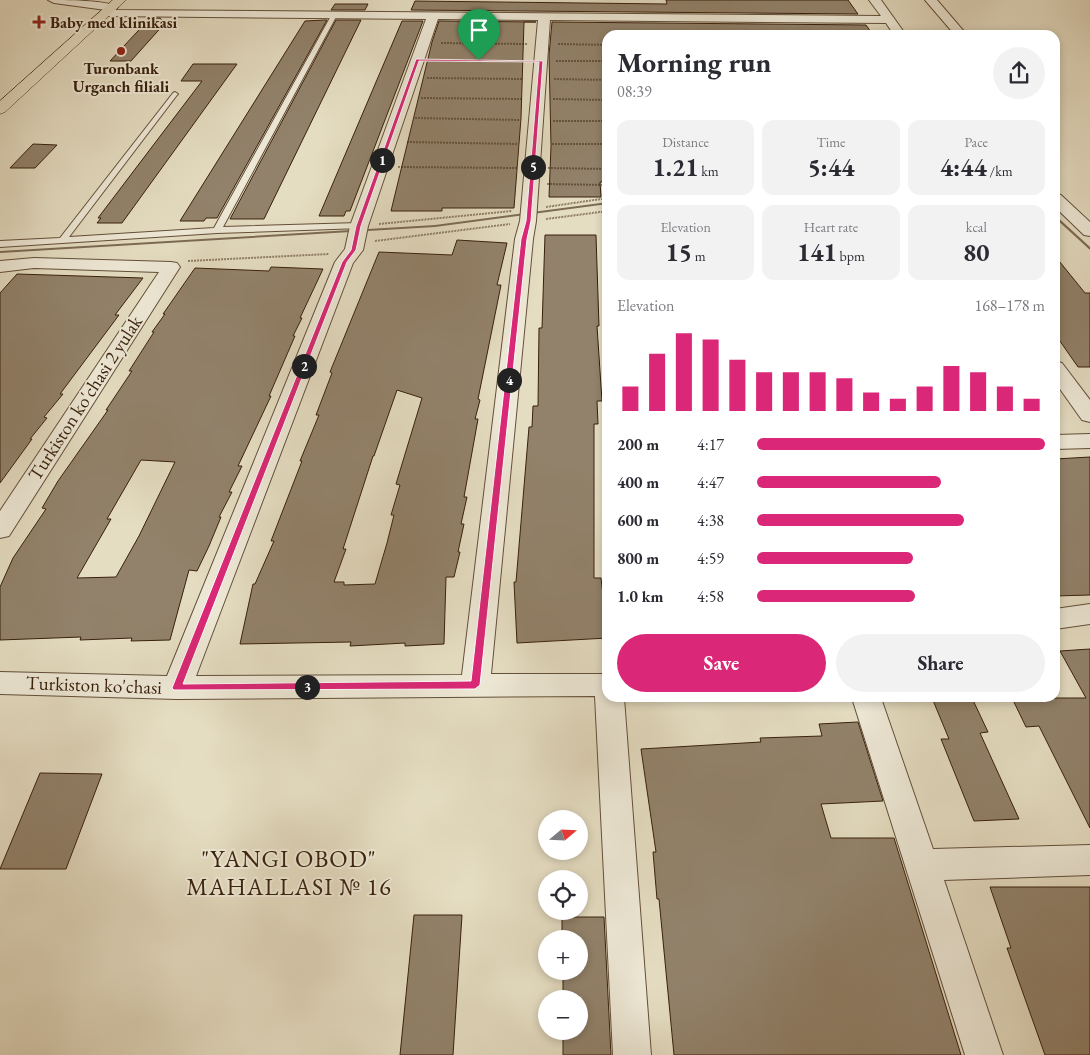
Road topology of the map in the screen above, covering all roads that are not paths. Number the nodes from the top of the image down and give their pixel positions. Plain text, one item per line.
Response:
1 (54, 0) edge
2 (875, 0) edge
3 (931, 0) edge
4 (113, 6) edge
5 (760, 6) dead end
6 (334, 15) junction
7 (433, 16) junction
8 (544, 17) junction
9 (889, 20) junction
10 (767, 24) junction
11 (896, 30) edge
12 (957, 30) edge
13 (175, 94) dead end
14 (0, 109) edge
15 (1060, 203) edge
16 (358, 226) junction
17 (217, 230) junction
18 (1090, 231) edge
19 (63, 239) junction
20 (0, 244) edge
21 (0, 267) edge
22 (1060, 374) edge
23 (1090, 414) edge
24 (1090, 441) edge
25 (1060, 442) edge
26 (0, 530) edge
27 (1090, 614) edge
28 (1060, 618) edge
29 (0, 682) edge
30 (475, 685) junction
31 (602, 685) edge
32 (177, 688) junction
33 (609, 702) edge
34 (868, 702) edge
35 (1090, 860) edge
36 (922, 864) junction
37 (632, 1055) edge
38 (984, 1055) edge

1 - 4 street
2 - 9 street
3 - 12 street
4 - 6 street
4 - 14 main road
5 - 10 street
6 - 7 street
6 - 17 lane
7 - 8 street
7 - 16 street
8 - 10 street
8 - 30 street
9 - 10 street
9 - 11 street
13 - 19 lane
15 - 18 street
16 - 17 lane
16 - 32 street
17 - 19 lane
19 - 20 lane
21 - 26 street, Turkiston ko'chasi 2 yulak
22 - 23 street
24 - 25 street
27 - 28 street
29 - 32 street, Turkiston ko'chasi
30 - 31 street, Turkiston ko'chasi
30 - 32 street, Turkiston ko'chasi
33 - 37 street
34 - 36 street
35 - 36 street
36 - 38 street

